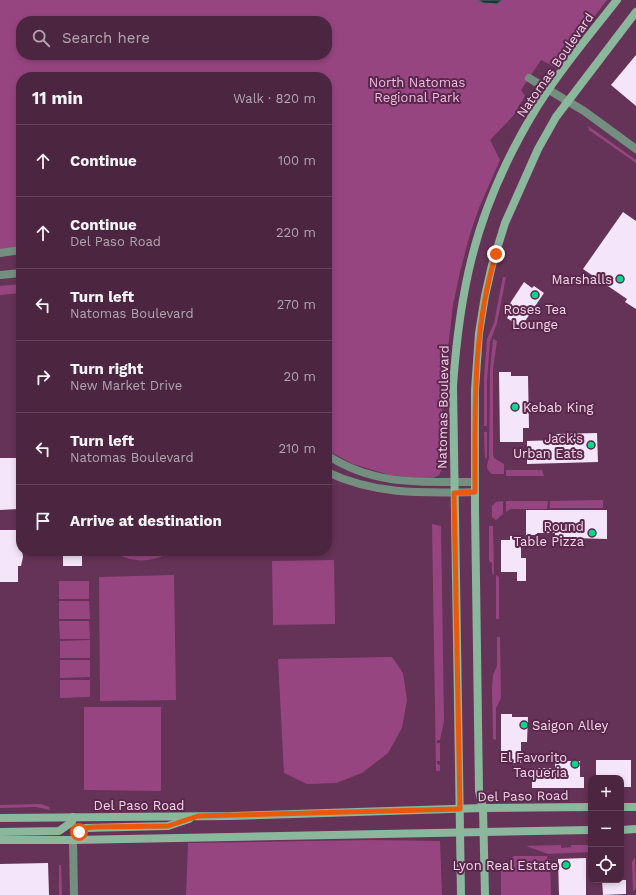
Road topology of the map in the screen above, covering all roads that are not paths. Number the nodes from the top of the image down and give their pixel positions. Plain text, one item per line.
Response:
1 (617, 0) edge
2 (636, 12) edge
3 (529, 78) dead end
4 (549, 90) junction
5 (568, 101) junction
6 (636, 149) edge
7 (16, 251) edge
8 (0, 253) edge
9 (16, 273) edge
10 (0, 275) edge
11 (332, 458) edge
12 (332, 474) edge
13 (454, 482) junction
14 (475, 482) junction
15 (475, 492) junction
16 (454, 493) junction
17 (636, 806) edge
18 (588, 807) edge
19 (624, 807) edge
20 (483, 808) junction
21 (460, 809) junction
22 (198, 816) junction
23 (73, 817) junction
24 (0, 818) edge
25 (636, 829) edge
26 (588, 830) edge
27 (624, 830) edge
28 (0, 832) edge
29 (460, 832) junction
30 (484, 832) junction
31 (0, 840) edge
32 (73, 840) junction
33 (74, 895) edge
34 (461, 895) edge
35 (485, 895) edge

1 - 4 main road, Natomas Boulevard
2 - 5 main road
3 - 4 street
4 - 5 street
4 - 13 main road, Natomas Boulevard
5 - 6 street
5 - 14 main road
7 - 8 street
9 - 10 street
11 - 13 street
12 - 16 street
13 - 14 street
13 - 16 main road, Natomas Boulevard
14 - 15 main road
15 - 16 street
15 - 20 main road
16 - 21 main road, Natomas Boulevard
17 - 19 main road
18 - 20 main road, Del Paso Road
20 - 21 main road, Del Paso Road
20 - 30 main road
21 - 22 main road, Del Paso Road
21 - 29 main road, Natomas Boulevard
22 - 23 main road, Del Paso Road
22 - 32 main road
23 - 24 main road, Del Paso Road
23 - 28 main road
25 - 27 main road
26 - 30 main road
29 - 30 main road
29 - 32 main road
29 - 34 main road, Natomas Boulevard
30 - 35 main road
31 - 32 main road
32 - 33 street

